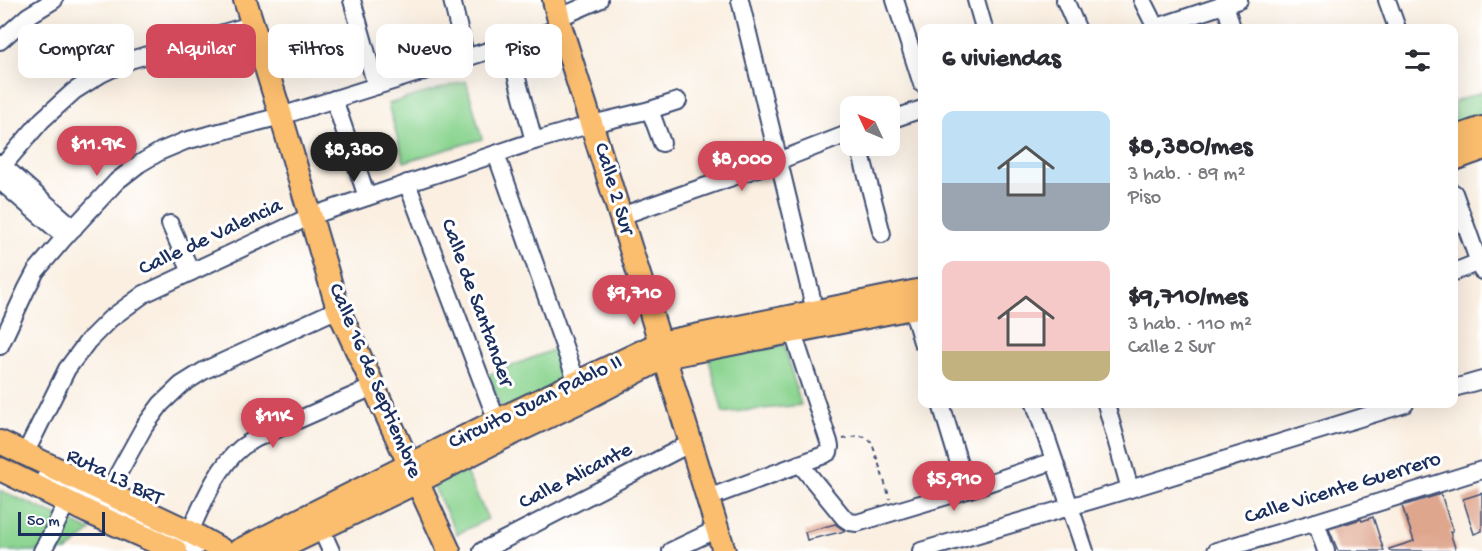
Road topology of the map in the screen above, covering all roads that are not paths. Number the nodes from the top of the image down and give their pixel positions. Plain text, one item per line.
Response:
1 (54, 0) edge
2 (245, 0) edge
3 (352, 0) edge
4 (452, 0) edge
5 (599, 0) edge
6 (740, 0) edge
7 (895, 0) edge
8 (976, 0) edge
9 (1065, 0) edge
10 (1142, 0) edge
11 (1388, 0) edge
12 (1229, 2) edge
13 (558, 15) edge
14 (254, 24) edge
15 (458, 24) edge
16 (543, 24) edge
17 (983, 24) edge
18 (1075, 24) edge
19 (1153, 24) edge
20 (1166, 24) edge
21 (1232, 24) edge
22 (1396, 24) edge
23 (256, 31) edge
24 (0, 41) edge
25 (146, 55) edge
26 (918, 72) edge
27 (402, 78) edge
28 (517, 78) edge
29 (376, 86) junction
30 (334, 99) junction
31 (678, 101) dead end
32 (650, 110) junction
33 (918, 110) edge
34 (281, 116) junction
35 (900, 117) edge
36 (592, 124) junction
37 (1482, 128) edge
38 (840, 137) edge
39 (1458, 137) edge
40 (534, 141) junction
41 (663, 143) dead end
42 (1482, 149) edge
43 (496, 154) junction
44 (862, 156) edge
45 (1458, 158) edge
46 (778, 161) junction
47 (1, 170) edge
48 (407, 183) junction
49 (367, 197) junction
50 (1458, 205) edge
51 (311, 216) junction
52 (621, 216) junction
53 (170, 224) dead end
54 (69, 232) junction
55 (882, 234) dead end
56 (1480, 267) edge
57 (1458, 271) edge
58 (191, 272) junction
59 (918, 301) edge
60 (918, 301) edge
61 (338, 309) junction
62 (815, 311) junction
63 (793, 333) junction
64 (0, 346) edge
65 (662, 350) junction
66 (1482, 380) edge
67 (373, 387) junction
68 (1458, 387) edge
69 (580, 392) junction
70 (942, 408) edge
71 (1036, 408) edge
72 (1107, 408) edge
73 (1392, 408) edge
74 (500, 429) junction
75 (691, 442) junction
76 (0, 444) edge
77 (0, 456) edge
78 (1054, 461) junction
79 (800, 464) junction
80 (0, 469) edge
81 (27, 470) junction
82 (1482, 470) edge
83 (414, 474) junction
84 (0, 483) edge
85 (1130, 489) junction
86 (967, 490) junction
87 (98, 494) junction
88 (708, 498) junction
89 (1069, 506) junction
90 (62, 512) junction
91 (1316, 522) junction
92 (321, 529) junction
93 (717, 529) junction
94 (180, 542) edge
95 (42, 551) edge
96 (149, 551) edge
97 (207, 551) edge
98 (224, 551) edge
99 (238, 551) edge
100 (275, 551) edge
101 (331, 551) edge
102 (449, 551) edge
103 (482, 551) edge
104 (671, 551) edge
105 (724, 551) edge
106 (921, 551) edge
107 (1084, 551) edge
108 (1216, 551) edge
109 (1326, 551) edge

1 - 24 street
2 - 14 main road, Calle 16 de Septiembre
3 - 29 street
4 - 15 street
5 - 13 street
6 - 46 street
7 - 26 street
8 - 17 street
9 - 18 street
10 - 19 street
11 - 22 street
12 - 20 street
12 - 21 street
13 - 16 street
13 - 36 main road, Calle 2 Sur
23 - 34 main road, Calle 16 de Septiembre
25 - 47 street
27 - 29 street
28 - 40 street
29 - 30 street
30 - 34 street
30 - 49 street
31 - 32 street, Calle de Valencia
32 - 36 street, Calle de Valencia
32 - 41 street
33 - 35 street
34 - 51 main road, Calle 16 de Septiembre
34 - 54 street
36 - 40 street, Calle de Valencia
36 - 52 main road, Calle 2 Sur
37 - 39 main road
38 - 46 street
40 - 43 street, Calle de Valencia
42 - 45 main road
43 - 48 street, Calle de Valencia
43 - 69 street
44 - 55 street
46 - 52 street
46 - 62 street
47 - 54 street
48 - 49 street, Calle de Valencia
48 - 74 street, Calle de Santander
49 - 51 street, Calle de Valencia
50 - 56 street
51 - 58 street, Calle de Valencia
51 - 61 main road, Calle 16 de Septiembre
52 - 65 main road, Calle 2 Sur
53 - 58 street
54 - 64 street
56 - 57 street
58 - 81 street, Calle de Valencia
59 - 62 main road, Circuito Juan Pablo II
60 - 63 main road, Circuito Juan Pablo II
61 - 67 main road, Calle 16 de Septiembre
61 - 87 street
62 - 65 main road, Circuito Juan Pablo II
63 - 65 main road, Circuito Juan Pablo II
63 - 79 street
65 - 69 main road, Circuito Juan Pablo II
65 - 75 main road, Calle 2 Sur
66 - 68 street
67 - 83 main road, Calle 16 de Septiembre
67 - 94 street
69 - 74 main road, Circuito Juan Pablo II
70 - 86 street
71 - 78 street
72 - 85 street
73 - 85 street
74 - 83 main road, Circuito Juan Pablo II
75 - 88 main road, Calle 2 Sur
75 - 103 street, Calle Alicante
76 - 81 main road
76 - 87 street, Ruta L3 BRT
77 - 81 main road
78 - 86 street
78 - 89 street
79 - 86 street
79 - 88 street
80 - 81 main road
80 - 94 street
81 - 87 main road
81 - 94 main road
82 - 91 street, Calle Vicente Guerrero
83 - 92 main road, Circuito Juan Pablo II
83 - 99 main road, Circuito Juan Pablo II
83 - 102 main road, Calle 16 de Septiembre
84 - 90 main road
85 - 89 street
87 - 94 main road
88 - 93 main road, Calle 2 Sur
89 - 106 street
89 - 107 street
90 - 95 street
90 - 96 main road
91 - 108 street, Calle Vicente Guerrero
91 - 109 street
92 - 100 main road, Circuito Juan Pablo II
92 - 101 street
93 - 104 street
93 - 105 main road, Calle 2 Sur
94 - 97 street
94 - 98 main road

